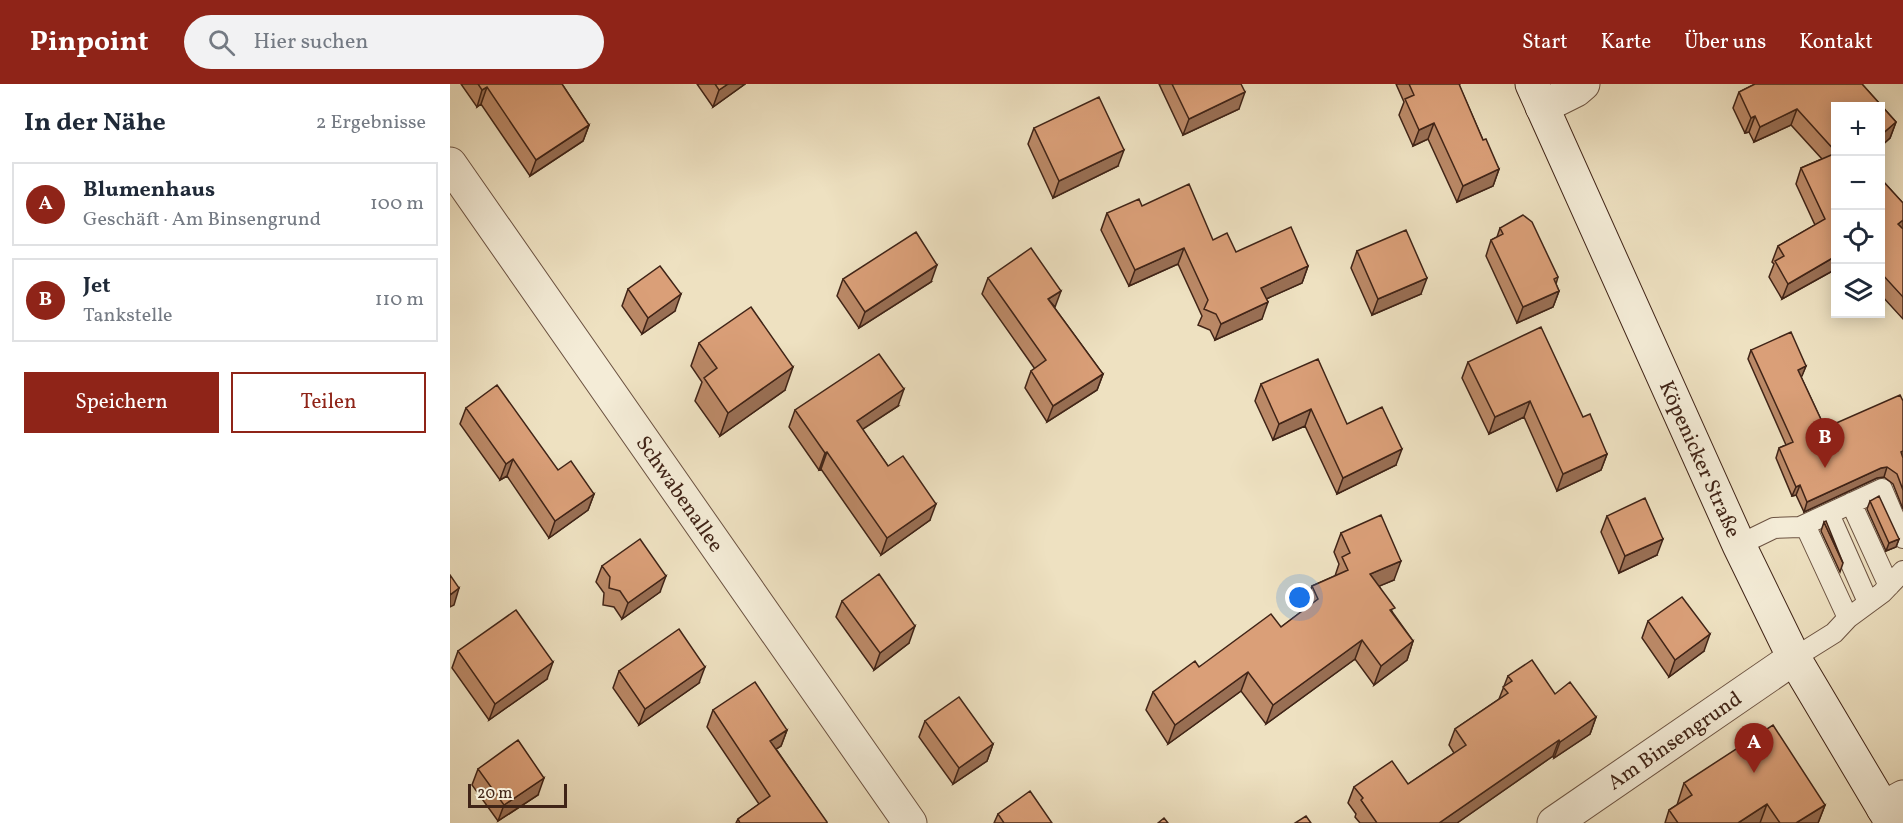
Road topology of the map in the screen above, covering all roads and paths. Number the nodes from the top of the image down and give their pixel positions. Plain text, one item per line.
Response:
1 (1583, 84) edge
2 (1537, 95) edge
3 (450, 164) edge
4 (1851, 503) junction
5 (1829, 514) junction
6 (1805, 525) junction
7 (1903, 538) edge
8 (1739, 546) junction
9 (1903, 571) edge
10 (1889, 586) junction
11 (1868, 603) junction
12 (1848, 618) junction
13 (1794, 658) junction
14 (1892, 809) edge
15 (910, 823) edge
16 (1554, 823) edge

1 - 2 street
2 - 8 street, Köpenicker Straße
3 - 15 street, Schwabenallee
4 - 5 lane
4 - 7 lane
4 - 10 lane
5 - 6 lane
5 - 11 lane
6 - 8 lane
6 - 12 lane
8 - 13 street, Köpenicker Straße
9 - 10 lane
10 - 11 lane
11 - 12 lane
12 - 13 lane
13 - 14 street, Köpenicker Straße
13 - 16 street, Am Binsengrund

